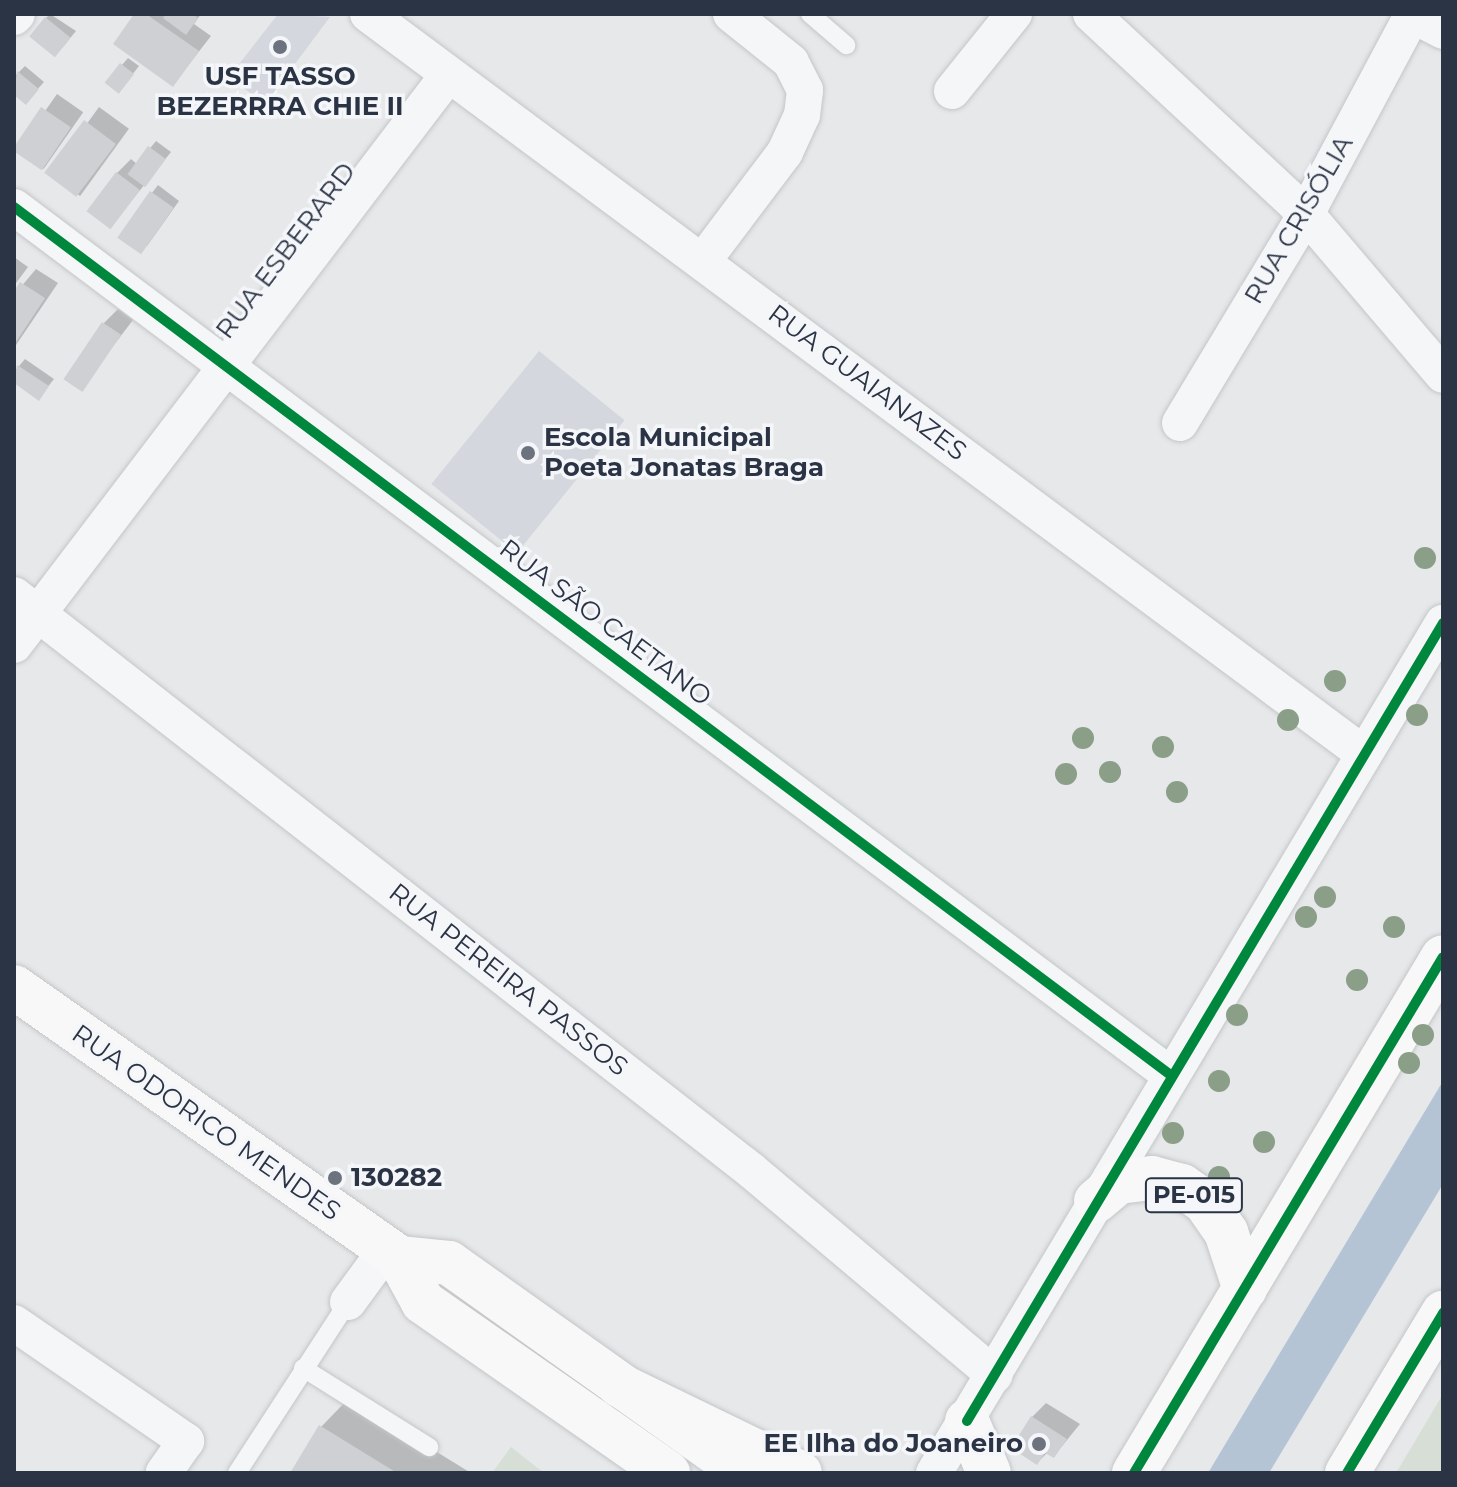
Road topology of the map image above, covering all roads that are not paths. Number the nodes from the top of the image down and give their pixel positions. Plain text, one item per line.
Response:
1 (368, 14) edge
2 (731, 14) edge
3 (810, 14) edge
4 (1014, 14) edge
5 (1091, 14) edge
6 (1413, 14) edge
7 (1443, 31) edge
8 (846, 45) dead end
9 (448, 75) junction
10 (952, 91) dead end
11 (14, 207) edge
12 (1306, 214) junction
13 (703, 261) junction
14 (226, 367) junction
15 (1441, 368) edge
16 (1180, 423) dead end
17 (26, 604) edge
18 (1443, 623) edge
19 (14, 645) edge
20 (1364, 754) junction
21 (1443, 957) edge
22 (14, 987) edge
23 (1169, 1074) junction
24 (1096, 1201) junction
25 (392, 1254) junction
26 (1245, 1289) junction
27 (348, 1302) joint
28 (1443, 1313) edge
29 (14, 1323) edge
30 (303, 1368) junction
31 (994, 1375) junction
32 (619, 1385) junction
33 (967, 1421) junction
34 (429, 1447) dead end
35 (659, 1468) edge
36 (164, 1473) edge
37 (237, 1473) edge
38 (744, 1473) edge
39 (800, 1473) edge
40 (934, 1473) edge
41 (989, 1473) edge
42 (1134, 1473) edge
43 (1347, 1473) edge

1 - 9 street, RUA GUAIANAZES
2 - 13 street
3 - 8 lane
4 - 10 street
5 - 12 street
6 - 7 street
6 - 12 street, RUA CRISÓLIA
9 - 13 street, RUA GUAIANAZES
9 - 14 street, RUA ESBERARD
11 - 14 street, RUA SÃO CAETANO
12 - 15 street
12 - 16 street, RUA CRISÓLIA
13 - 20 street, RUA GUAIANAZES
14 - 17 street, RUA ESBERARD
14 - 23 street, RUA SÃO CAETANO
17 - 19 street, RUA ESBERARD
17 - 31 street, RUA PEREIRA PASSOS
18 - 20 street
20 - 23 street
21 - 26 main road, PE-015
22 - 25 main road, RUA ODORICO MENDES
23 - 24 street
24 - 26 main road, PE-015
24 - 31 street
25 - 27 street
25 - 32 main road, RUA ODORICO MENDES
25 - 35 main road, RUA ODORICO MENDES
26 - 42 main road, PE-015
27 - 30 lane
28 - 43 main road
29 - 36 street
30 - 34 lane
30 - 37 lane
31 - 33 street
32 - 38 main road, RUA ODORICO MENDES
32 - 39 main road
33 - 40 street
33 - 41 main road

